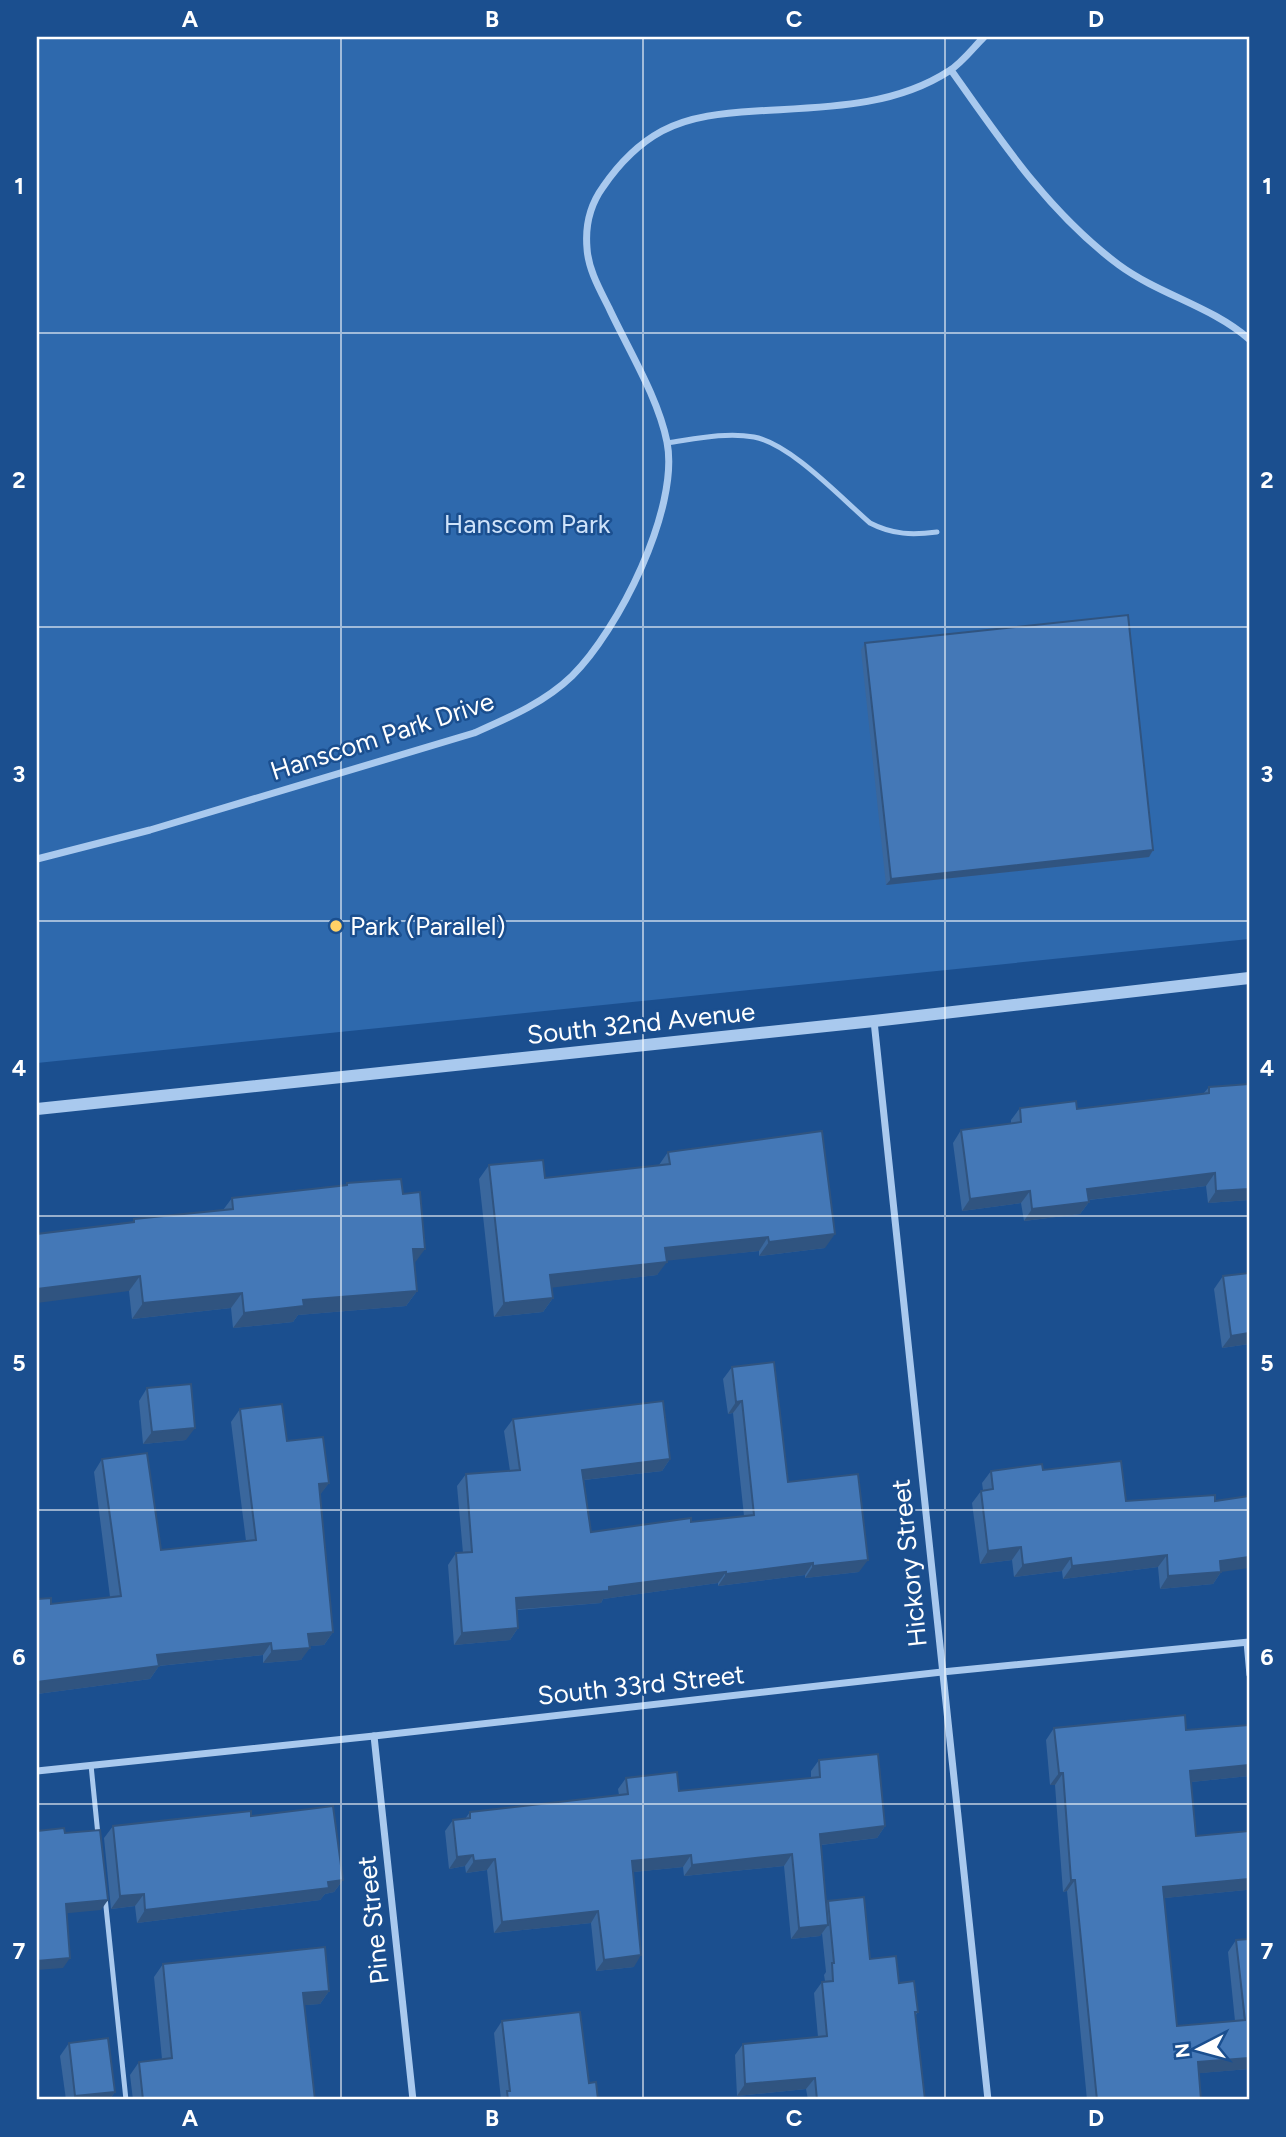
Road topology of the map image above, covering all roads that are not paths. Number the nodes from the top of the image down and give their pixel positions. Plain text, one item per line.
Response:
1 (984, 37) edge
2 (951, 70) junction
3 (1249, 339) edge
4 (667, 443) junction
5 (937, 532) dead end
6 (37, 859) edge
7 (1249, 978) edge
8 (874, 1021) junction
9 (37, 1109) edge
10 (1248, 1642) edge
11 (942, 1672) junction
12 (1249, 1675) edge
13 (374, 1736) junction
14 (91, 1765) junction
15 (37, 1771) edge
16 (99, 1846) edge
17 (103, 1886) edge
18 (126, 2100) edge
19 (414, 2100) edge
20 (988, 2100) edge

1 - 2 street, Hanscom Park Drive
2 - 3 street
2 - 4 street, Hanscom Park Drive
4 - 5 lane
4 - 6 street, Hanscom Park Drive
7 - 8 street, South 32nd Avenue
8 - 9 street, South 32nd Avenue
8 - 11 street, Hickory Street
10 - 11 street, South 33rd Street
10 - 12 lane
11 - 13 street, South 33rd Street
11 - 20 street, Hickory Street
13 - 14 street, South 33rd Street
13 - 19 street, Pine Street
14 - 15 street, South 33rd Street
14 - 16 lane
17 - 18 lane

